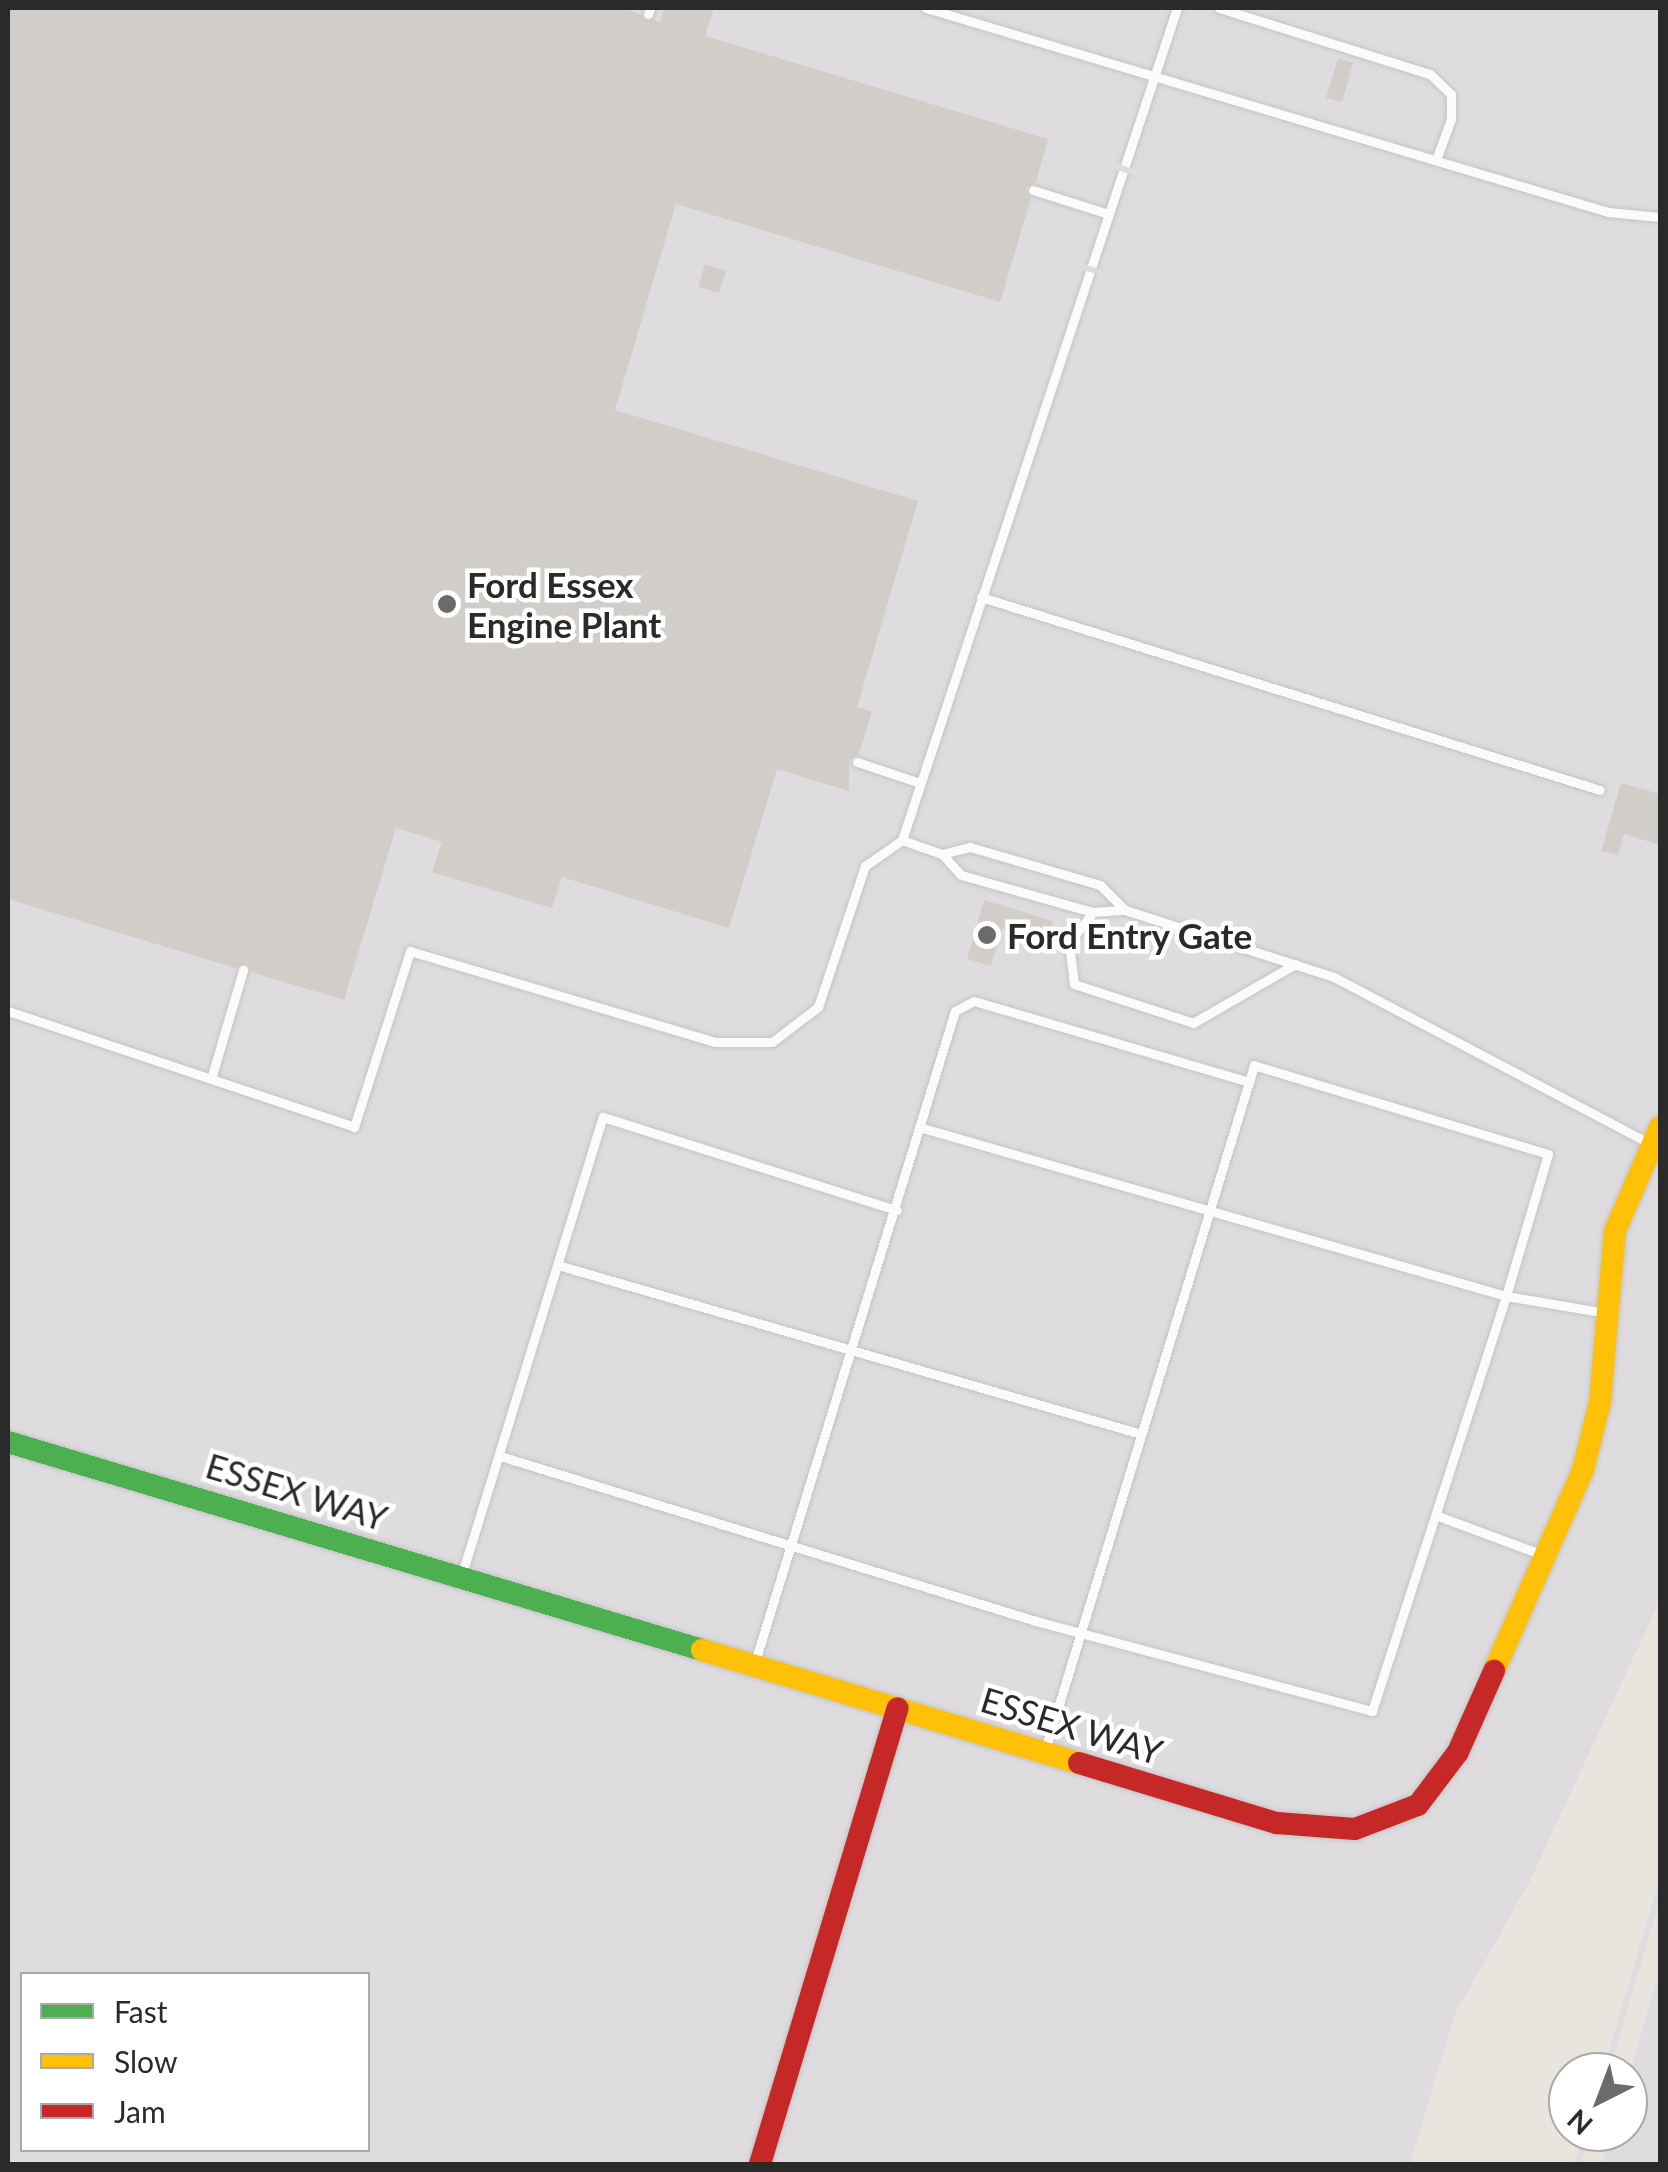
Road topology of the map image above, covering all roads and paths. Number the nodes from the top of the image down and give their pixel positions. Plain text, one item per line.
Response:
1 (926, 8) edge
2 (1177, 8) edge
3 (1219, 8) edge
4 (1154, 76) junction
5 (1436, 160) junction
6 (1034, 190) dead end
7 (1108, 214) junction
8 (1660, 217) edge
9 (982, 597) junction
10 (857, 762) dead end
11 (920, 783) junction
12 (1600, 790) dead end
13 (902, 840) junction
14 (942, 854) junction
15 (1125, 910) junction
16 (1093, 912) junction
17 (1295, 964) junction
18 (243, 970) dead end
19 (8, 1011) edge
20 (212, 1079) junction
21 (1249, 1082) junction
22 (919, 1127) junction
23 (1655, 1135) edge
24 (897, 1210) junction
25 (1209, 1210) junction
26 (561, 1266) junction
27 (1506, 1296) junction
28 (1606, 1313) junction
29 (850, 1350) junction
30 (1141, 1434) junction
31 (8, 1442) edge
32 (500, 1456) junction
33 (1438, 1516) junction
34 (790, 1546) junction
35 (1545, 1556) junction
36 (461, 1577) junction
37 (1082, 1633) junction
38 (754, 1665) junction
39 (898, 1708) junction
40 (1044, 1752) junction
41 (760, 2164) edge

1 - 4 lane
2 - 4 lane
3 - 5 lane
4 - 5 lane
4 - 7 lane
5 - 8 lane
6 - 7 lane
7 - 9 lane
9 - 11 lane
9 - 12 lane
10 - 11 lane
11 - 13 lane
13 - 14 lane
13 - 20 lane
14 - 15 lane
14 - 16 lane
15 - 16 lane
15 - 17 lane
16 - 17 lane
17 - 23 lane
18 - 20 lane
19 - 20 lane
21 - 22 lane
21 - 25 lane
21 - 27 lane
22 - 24 lane
22 - 25 lane
23 - 28 street, ESSEX WAY
24 - 26 lane
24 - 29 lane
25 - 27 lane
25 - 30 lane
26 - 29 lane
26 - 32 lane
27 - 28 lane
27 - 33 lane
28 - 35 street, ESSEX WAY
29 - 30 lane
29 - 34 lane
30 - 37 lane
31 - 36 street, ESSEX WAY
32 - 34 lane
32 - 36 lane
33 - 35 lane
33 - 37 lane
34 - 37 lane
34 - 38 lane
35 - 40 street, ESSEX WAY
36 - 38 street, ESSEX WAY
37 - 40 lane
38 - 39 street, ESSEX WAY
39 - 40 street, ESSEX WAY
39 - 41 street

